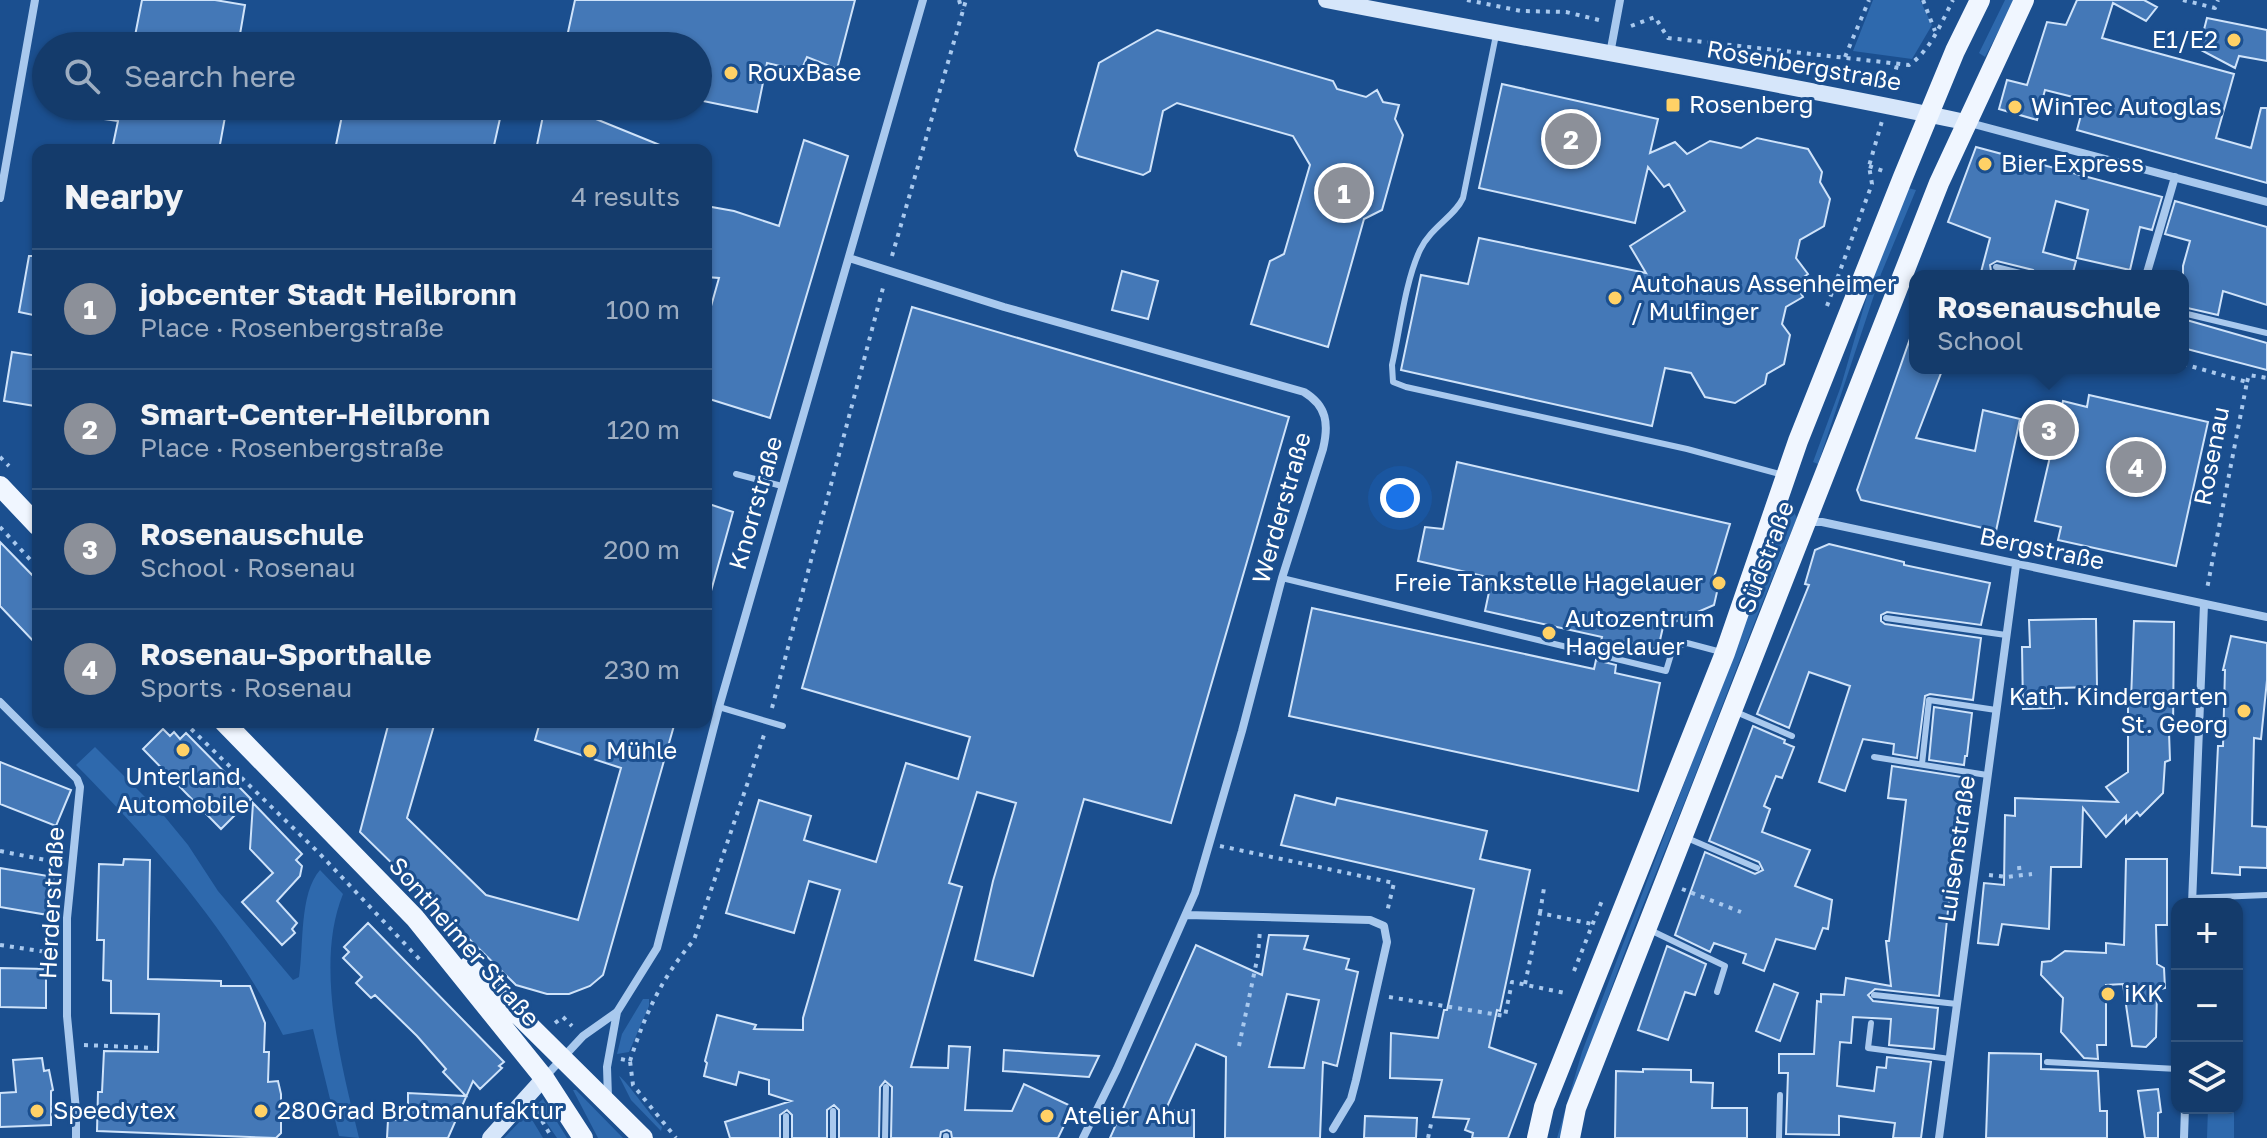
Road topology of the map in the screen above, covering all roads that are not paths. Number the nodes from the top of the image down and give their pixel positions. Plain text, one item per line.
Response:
1 (35, 0) edge
2 (923, 0) edge
3 (1326, 0) edge
4 (1620, 0) edge
5 (1980, 0) edge
6 (2024, 0) edge
7 (1496, 34) junction
8 (1609, 55) junction
9 (1930, 114) junction
10 (1965, 122) junction
11 (2175, 177) junction
12 (0, 198) edge
13 (2267, 202) edge
14 (849, 258) junction
15 (1996, 267) dead end
16 (2008, 270) edge
17 (2148, 270) edge
18 (2189, 314) edge
19 (2267, 333) edge
20 (736, 474) dead end
21 (1787, 477) junction
22 (0, 486) edge
23 (782, 486) junction
24 (32, 520) edge
25 (1808, 522) junction
26 (2016, 565) junction
27 (1282, 578) junction
28 (2204, 604) junction
29 (2267, 617) edge
30 (1886, 618) dead end
31 (2006, 635) junction
32 (1725, 653) junction
33 (0, 702) edge
34 (719, 707) junction
35 (1733, 710) junction
36 (1996, 710) junction
37 (783, 726) dead end
38 (230, 728) edge
39 (1792, 736) dead end
40 (1874, 757) dead end
41 (1922, 764) junction
42 (1987, 775) junction
43 (1683, 837) junction
44 (1757, 868) dead end
45 (2267, 895) edge
46 (2192, 898) edge
47 (2230, 898) edge
48 (1187, 915) junction
49 (415, 918) junction
50 (1647, 929) junction
51 (1717, 992) dead end
52 (1874, 995) dead end
53 (1957, 1004) junction
54 (617, 1012) junction
55 (1871, 1023) dead end
56 (563, 1059) junction
57 (1950, 1059) junction
58 (2047, 1062) dead end
59 (2171, 1069) edge
60 (544, 1078) junction
61 (886, 1087) dead end
62 (1780, 1095) dead end
63 (608, 1105) junction
64 (833, 1111) dead end
65 (2185, 1114) edge
66 (786, 1116) dead end
67 (1331, 1134) edge
68 (76, 1138) edge
69 (490, 1138) edge
70 (583, 1138) edge
71 (643, 1138) edge
72 (786, 1138) edge
73 (833, 1138) edge
74 (885, 1138) edge
75 (1083, 1138) edge
76 (1537, 1138) edge
77 (1570, 1138) edge
78 (1779, 1138) edge
79 (1939, 1138) edge
80 (2184, 1138) edge

1 - 12 street
2 - 14 street, Knorrstraße
3 - 7 street, Rosenbergstraße
4 - 8 street
5 - 9 main road, Südstraße
6 - 10 main road, Südstraße
7 - 8 street, Rosenbergstraße
7 - 21 lane
8 - 9 street, Rosenbergstraße
9 - 10 street, Rosenbergstraße
9 - 21 main road, Südstraße
10 - 11 street, Rosenbergstraße
10 - 25 main road, Südstraße
11 - 13 street, Rosenbergstraße
11 - 17 street
14 - 23 street, Knorrstraße
14 - 27 street, Werderstraße
15 - 16 lane
18 - 19 lane
20 - 23 lane
21 - 32 main road, Südstraße
22 - 24 main road
23 - 34 street, Knorrstraße
25 - 26 street, Bergstraße
25 - 35 main road, Südstraße
26 - 28 street, Bergstraße
26 - 31 street, Luisenstraße
27 - 32 lane
27 - 48 street, Werderstraße
28 - 29 street, Bergstraße
28 - 46 street
30 - 31 lane
31 - 36 street, Luisenstraße
32 - 76 main road, Südstraße
33 - 68 street, Herderstraße
34 - 37 lane
34 - 54 street, Knorrstraße
35 - 39 lane
35 - 43 main road, Südstraße
36 - 41 lane
36 - 42 street, Luisenstraße
38 - 49 main road, Sontheimer Straße
40 - 41 lane
41 - 42 lane
42 - 53 street, Luisenstraße
43 - 44 lane
43 - 50 main road, Südstraße
45 - 47 lane
48 - 67 street
48 - 75 street, Werderstraße
49 - 56 main road
49 - 60 main road, Sontheimer Straße
50 - 51 lane
50 - 77 main road, Südstraße
52 - 53 lane
53 - 57 street, Luisenstraße
54 - 56 street, Knorrstraße
54 - 63 street, Knorrstraße
55 - 57 lane
56 - 60 street, Knorrstraße
56 - 63 main road
57 - 79 street, Luisenstraße
58 - 59 lane
60 - 69 street
60 - 70 main road, Sontheimer Straße
61 - 74 lane
62 - 78 lane
63 - 71 main road
64 - 73 lane
65 - 80 street
66 - 72 lane

